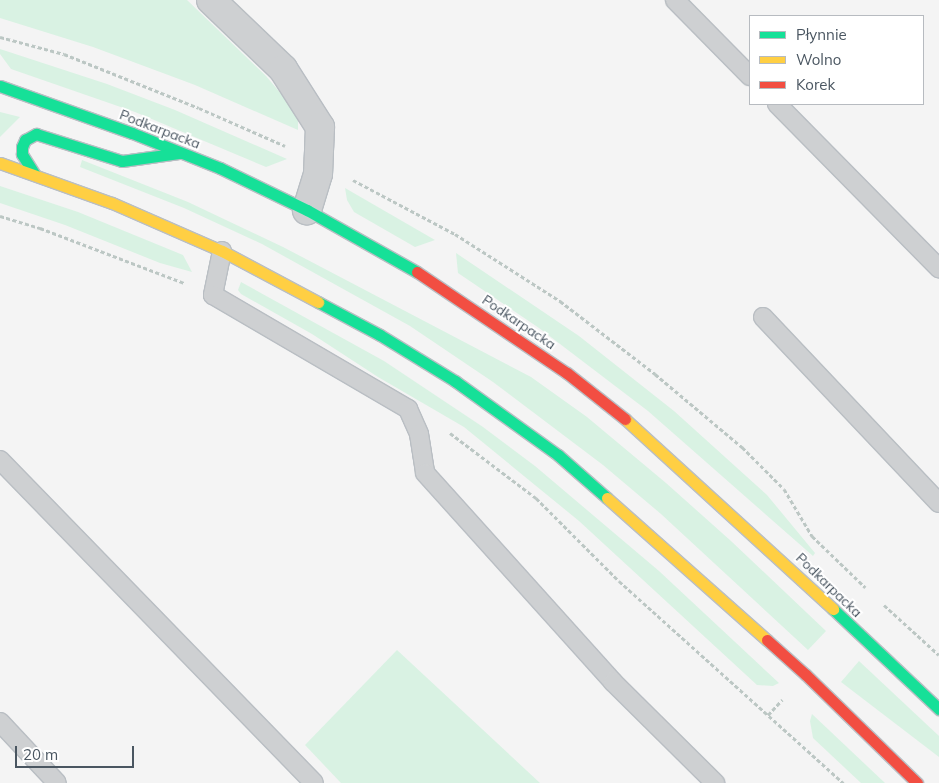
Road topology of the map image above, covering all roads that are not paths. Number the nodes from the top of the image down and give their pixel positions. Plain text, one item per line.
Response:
1 (211, 0) edge
2 (676, 0) edge
3 (749, 75) edge
4 (0, 86) edge
5 (779, 105) edge
6 (181, 153) junction
7 (0, 163) edge
8 (35, 175) junction
9 (306, 210) junction
10 (222, 251) junction
11 (939, 268) edge
12 (763, 317) dead end
13 (0, 460) edge
14 (939, 503) edge
15 (939, 709) edge
16 (0, 722) edge
17 (57, 783) edge
18 (314, 783) edge
19 (715, 783) edge
20 (917, 783) edge

1 - 9 street
2 - 3 lane
4 - 6 highway, Podkarpacka
5 - 11 lane
6 - 8 highway
6 - 9 highway, Podkarpacka
7 - 8 highway
8 - 10 highway
9 - 15 highway, Podkarpacka
10 - 19 lane
10 - 20 highway
12 - 14 lane
13 - 18 lane
16 - 17 lane

